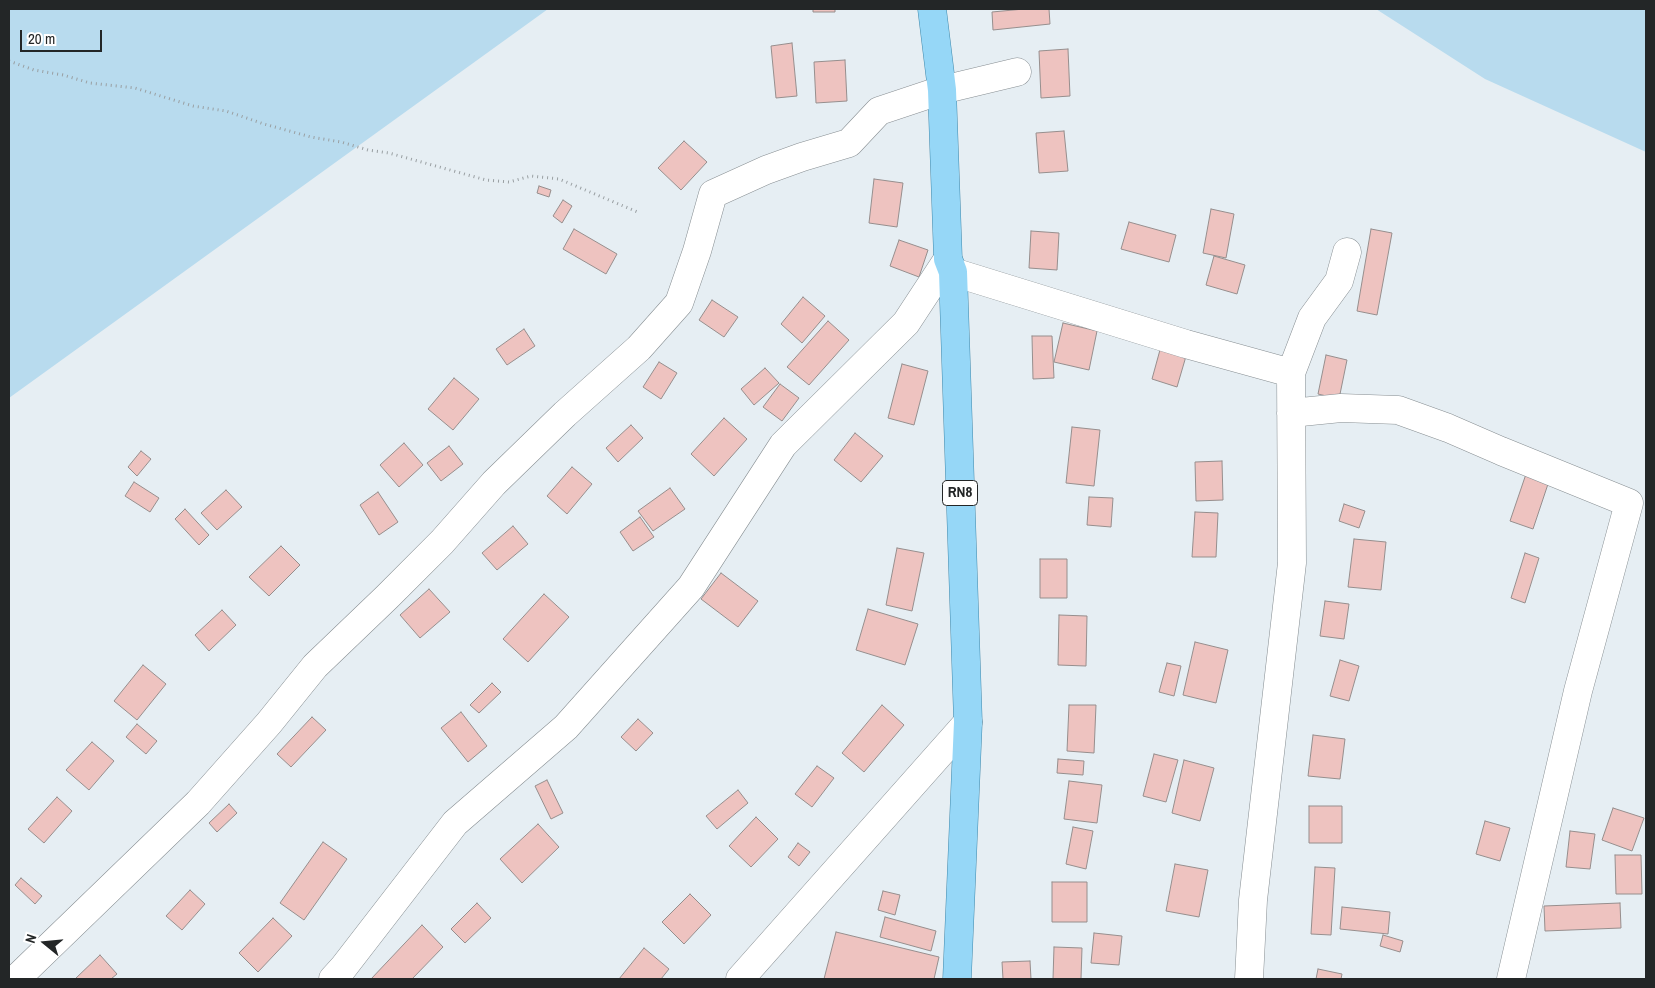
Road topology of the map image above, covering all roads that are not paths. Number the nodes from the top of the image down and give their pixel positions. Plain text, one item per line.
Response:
1 (932, 9) edge
2 (1017, 72) dead end
3 (942, 90) junction
4 (1347, 252) dead end
5 (950, 265) junction
6 (1291, 373) junction
7 (1291, 413) junction
8 (968, 722) junction
9 (16, 979) edge
10 (333, 979) edge
11 (740, 979) edge
12 (957, 979) edge
13 (1249, 979) edge
14 (1511, 979) edge

1 - 3 main road, RN8
2 - 3 street
3 - 5 main road, RN8
3 - 9 street
4 - 6 street
5 - 6 street
5 - 8 main road, RN8
5 - 10 street
6 - 7 street
7 - 13 street
7 - 14 street
8 - 11 street
8 - 12 main road, RN8

